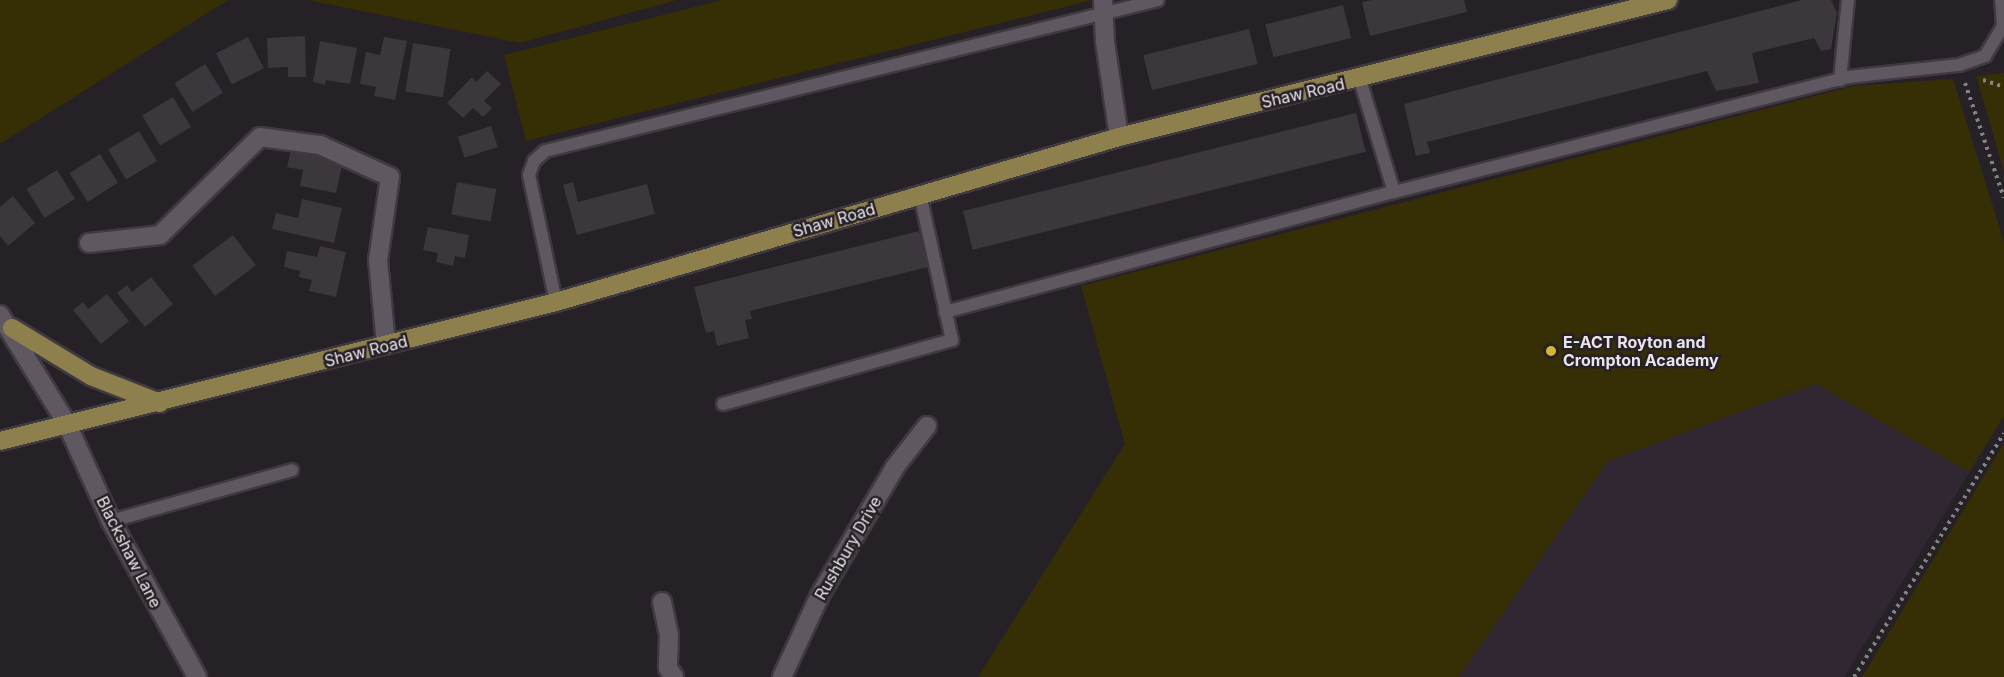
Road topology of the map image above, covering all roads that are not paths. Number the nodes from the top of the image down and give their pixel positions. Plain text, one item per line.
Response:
1 (1158, 0) edge
2 (1668, 0) edge
3 (1848, 0) edge
4 (2001, 0) edge
5 (1104, 6) edge
6 (2004, 26) edge
7 (1360, 80) junction
8 (1840, 80) junction
9 (1119, 136) junction
10 (1394, 192) junction
11 (920, 195) junction
12 (89, 243) dead end
13 (556, 302) junction
14 (945, 312) junction
15 (6, 322) edge
16 (386, 345) junction
17 (160, 403) junction
18 (723, 404) dead end
19 (67, 424) junction
20 (927, 426) dead end
21 (0, 441) edge
22 (292, 470) dead end
23 (111, 521) junction
24 (662, 602) dead end
25 (197, 677) edge
26 (674, 677) edge
27 (782, 677) edge

1 - 5 lane
2 - 7 main road, Shaw Road
3 - 8 lane
4 - 6 lane
5 - 9 street
5 - 13 lane
6 - 8 lane
7 - 9 main road, Shaw Road
7 - 10 lane
8 - 10 lane
9 - 11 main road, Shaw Road
10 - 14 lane
11 - 13 main road, Shaw Road
11 - 14 lane
12 - 16 street
13 - 16 main road, Shaw Road
14 - 18 lane
15 - 17 main road
15 - 19 street, Blackshaw Lane
16 - 17 main road, Shaw Road
17 - 19 main road, Shaw Road
19 - 21 main road, Shaw Road
19 - 23 street, Blackshaw Lane
20 - 27 street, Rushbury Drive
22 - 23 lane
23 - 25 street, Blackshaw Lane
24 - 26 street

